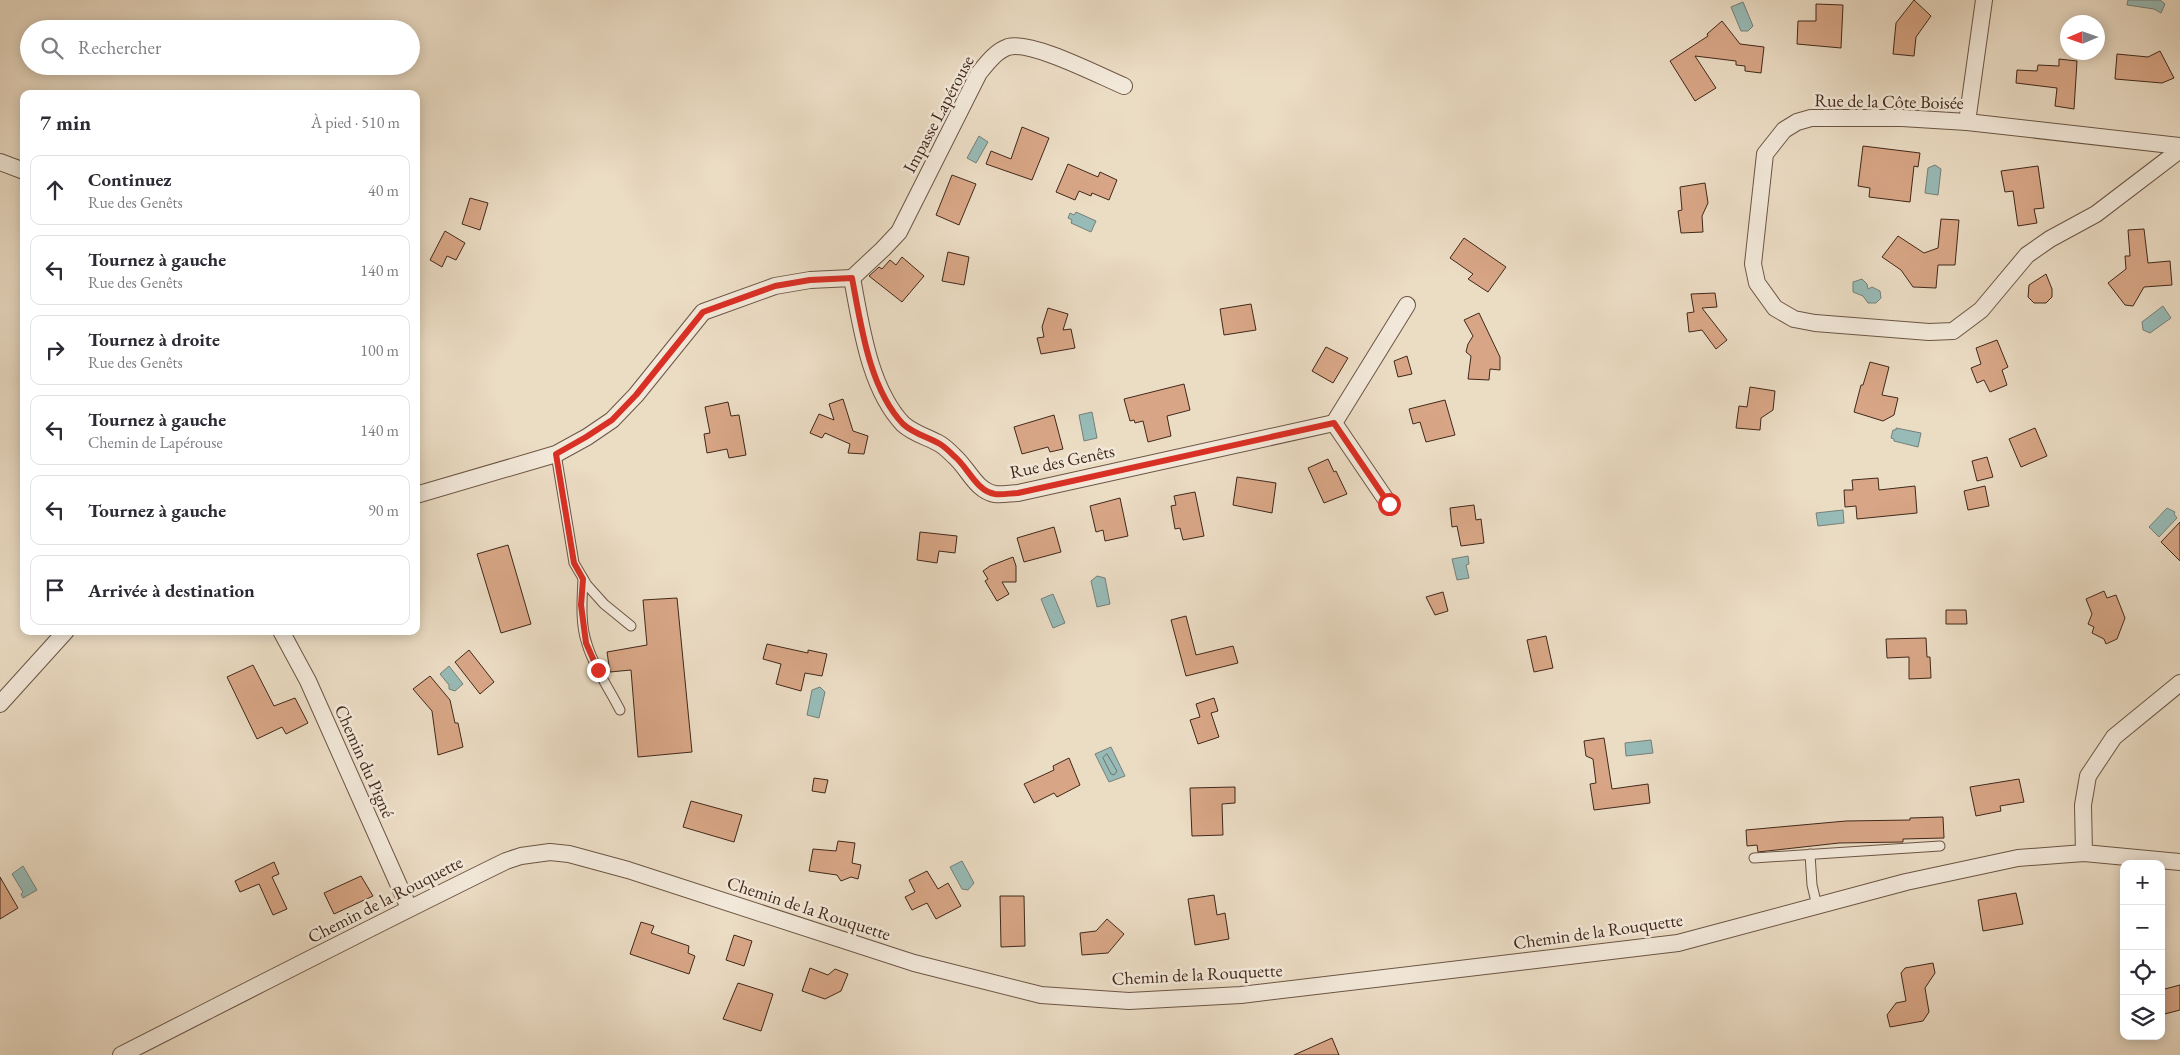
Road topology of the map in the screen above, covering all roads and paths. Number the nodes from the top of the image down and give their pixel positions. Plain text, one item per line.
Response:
1 (1984, 0) edge
2 (1124, 86) dead end
3 (1966, 122) junction
4 (2180, 148) edge
5 (0, 162) edge
6 (20, 170) edge
7 (852, 278) junction
8 (1407, 305) dead end
9 (1334, 423) junction
10 (556, 454) junction
11 (420, 494) edge
12 (1389, 504) dead end
13 (583, 579) junction
14 (631, 626) dead end
15 (62, 635) edge
16 (284, 635) edge
17 (2180, 682) edge
18 (0, 704) edge
19 (620, 710) dead end
20 (1940, 846) dead end
21 (2084, 853) junction
22 (1810, 854) junction
23 (1754, 858) dead end
24 (2180, 862) edge
25 (1817, 906) junction
26 (409, 908) junction
27 (121, 1055) edge

1 - 3 street
2 - 7 street, Impasse Lapérouse
3 - 4 street, Rue de la Côte Boisée
3 - 4 street, Rue de la Côte Boisée
5 - 6 street
7 - 9 street, Rue des Genêts
7 - 10 street
8 - 9 street
9 - 12 street
10 - 11 street
10 - 13 lane
13 - 14 lane
13 - 19 lane
15 - 18 street
16 - 26 street, Chemin du Pigné
17 - 21 street
20 - 22 lane
21 - 24 street, Chemin de la Rouquette
21 - 25 street, Chemin de la Rouquette
22 - 23 lane
22 - 25 lane
25 - 26 street, Chemin de la Rouquette
26 - 27 street, Chemin de la Rouquette

